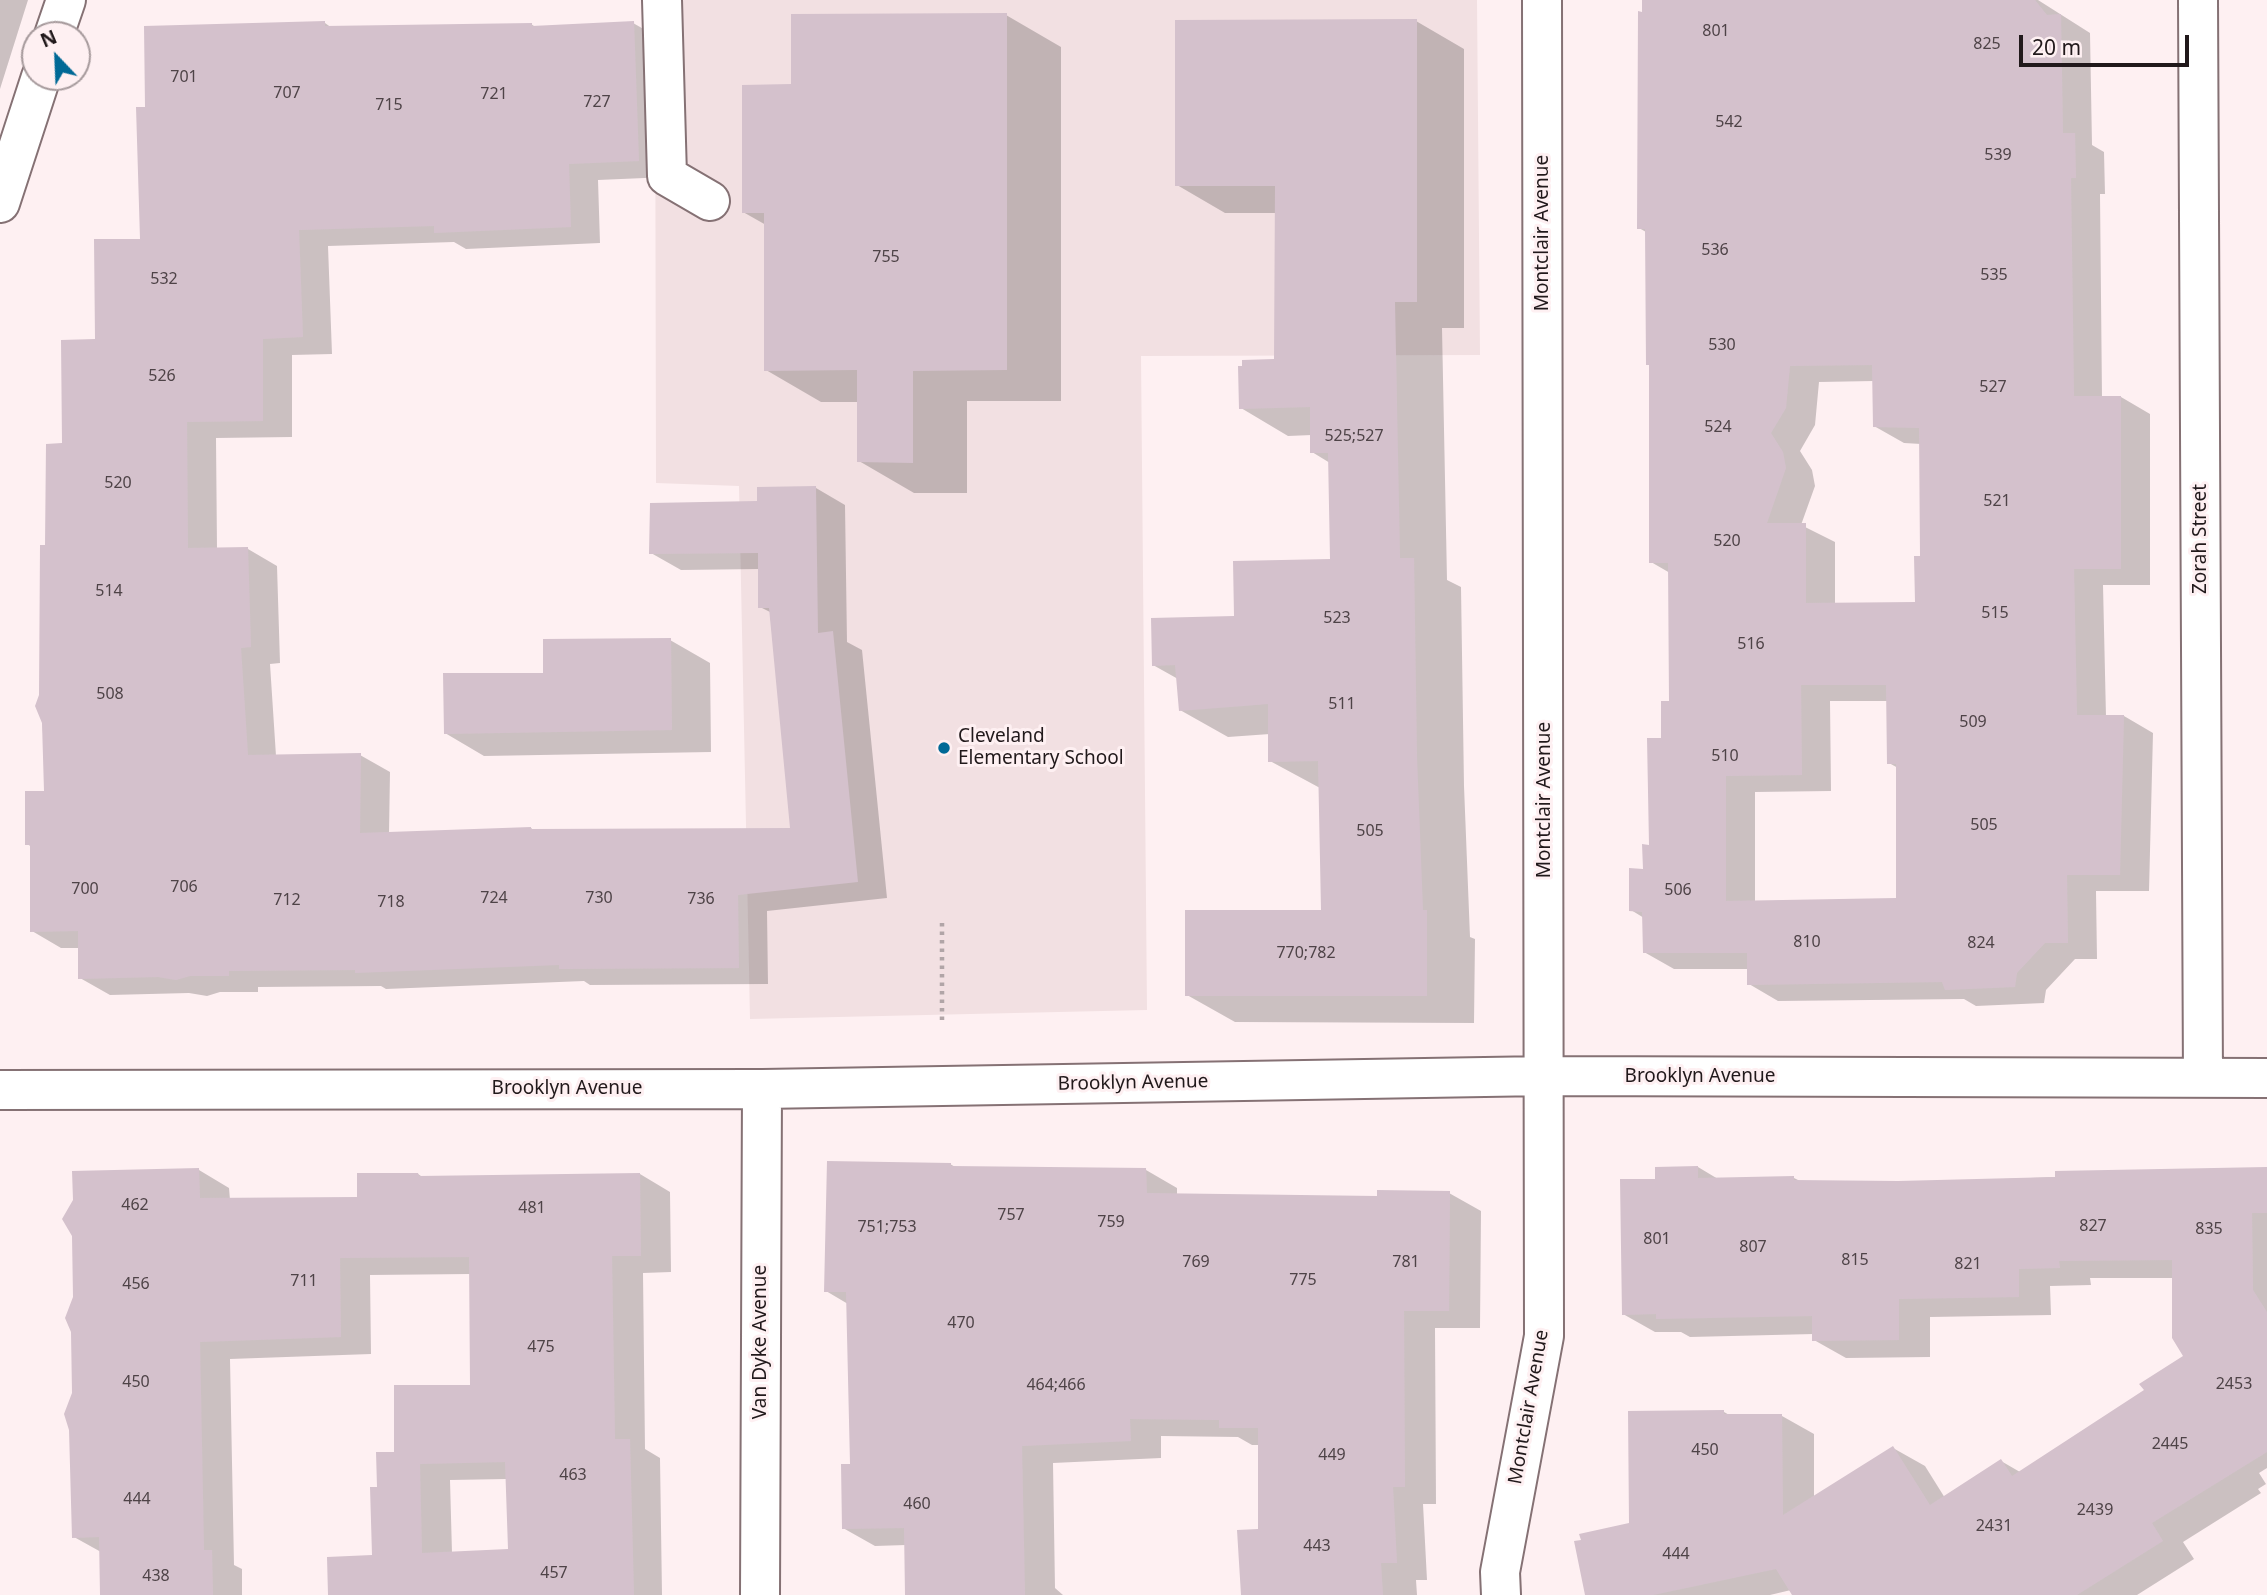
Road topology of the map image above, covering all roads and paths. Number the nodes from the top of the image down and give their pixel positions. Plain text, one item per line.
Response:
1 (66, 0) edge
2 (662, 0) edge
3 (1542, 0) edge
4 (2198, 0) edge
5 (59, 21) edge
6 (36, 91) edge
7 (710, 201) dead end
8 (0, 203) edge
9 (942, 923) dead end
10 (942, 1024) dead end
11 (1545, 1076) junction
12 (2203, 1078) junction
13 (2267, 1078) edge
14 (762, 1089) junction
15 (0, 1090) edge
16 (760, 1595) edge
17 (1501, 1595) edge

1 - 5 street
2 - 7 street
3 - 11 street, Montclair Avenue
4 - 12 street, Zorah Street
6 - 8 street
9 - 10 path
11 - 12 street, Brooklyn Avenue
11 - 14 street, Brooklyn Avenue
11 - 17 street, Montclair Avenue
12 - 13 street, Brooklyn Avenue
14 - 15 street, Brooklyn Avenue
14 - 16 street, Van Dyke Avenue

